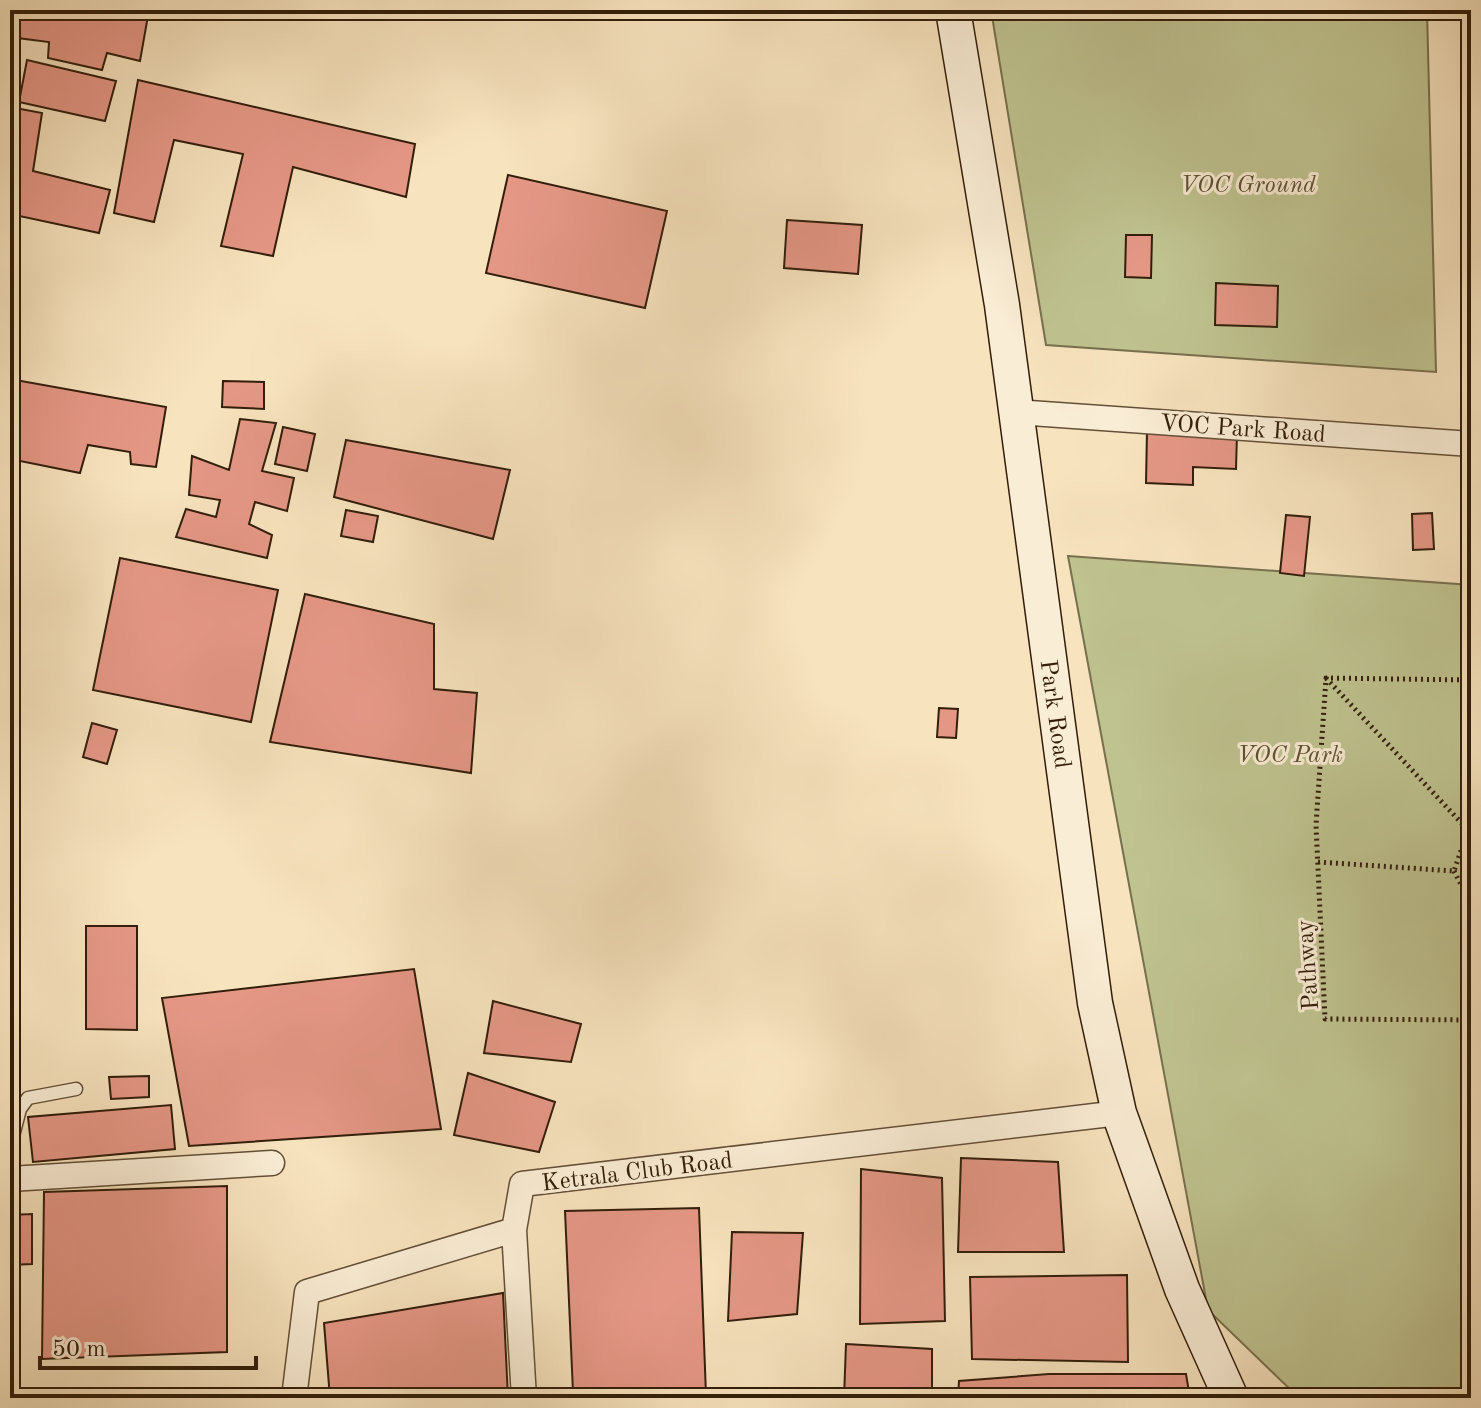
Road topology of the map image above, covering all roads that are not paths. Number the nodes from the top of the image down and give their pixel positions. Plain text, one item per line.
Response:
1 (953, 10) edge
2 (1015, 412) junction
3 (1471, 444) edge
4 (76, 1089) dead end
5 (1119, 1113) junction
6 (10, 1148) edge
7 (272, 1163) dead end
8 (10, 1179) edge
9 (514, 1230) junction
10 (294, 1398) edge
11 (524, 1398) edge
12 (1231, 1398) edge

1 - 2 main road, Park Road
2 - 3 street, VOC Park Road
2 - 5 main road, Park Road
4 - 6 lane
5 - 9 street, Ketrala Club Road
5 - 12 main road, Park Road
7 - 8 street
9 - 10 street
9 - 11 street

